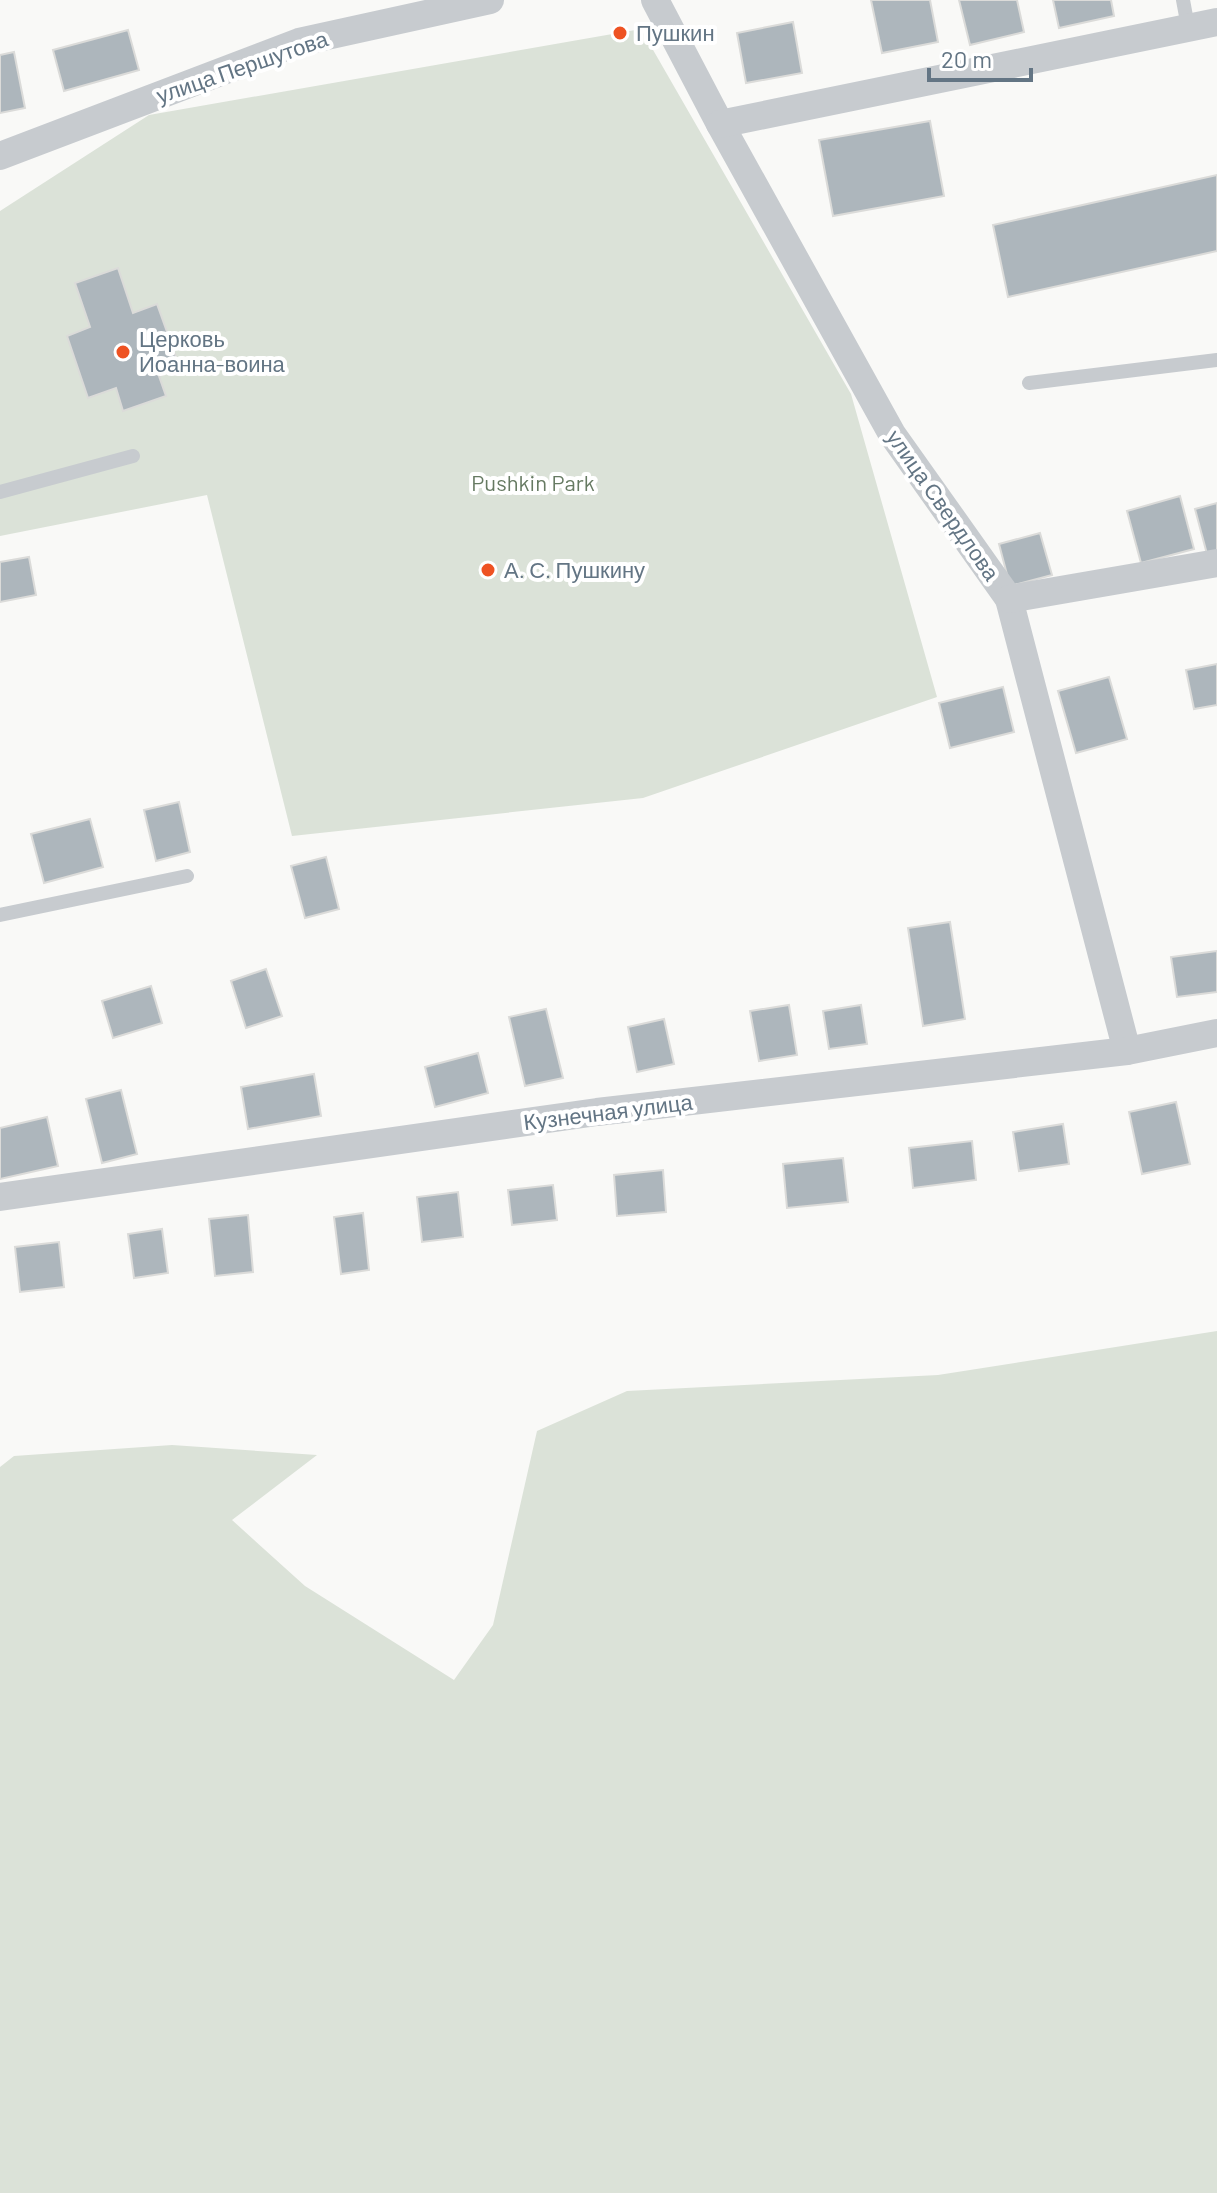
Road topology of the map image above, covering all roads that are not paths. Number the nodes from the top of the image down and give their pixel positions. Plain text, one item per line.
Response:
1 (490, 0) edge
2 (655, 0) edge
3 (1186, 14) edge
4 (1217, 22) edge
5 (720, 124) junction
6 (0, 156) edge
7 (1217, 360) edge
8 (1029, 383) dead end
9 (133, 456) dead end
10 (0, 492) edge
11 (1217, 563) edge
12 (1009, 599) junction
13 (187, 876) dead end
14 (0, 915) edge
15 (1217, 1033) edge
16 (1127, 1051) junction
17 (0, 1197) edge

1 - 6 street, улица Першутова
2 - 5 street, улица Свердлова
3 - 4 street
3 - 5 street
5 - 12 street, улица Свердлова
7 - 8 lane
9 - 10 lane
11 - 12 street
12 - 16 street, улица Свердлова
13 - 14 lane
15 - 16 street, Кузнечная улица
16 - 17 street, Кузнечная улица

